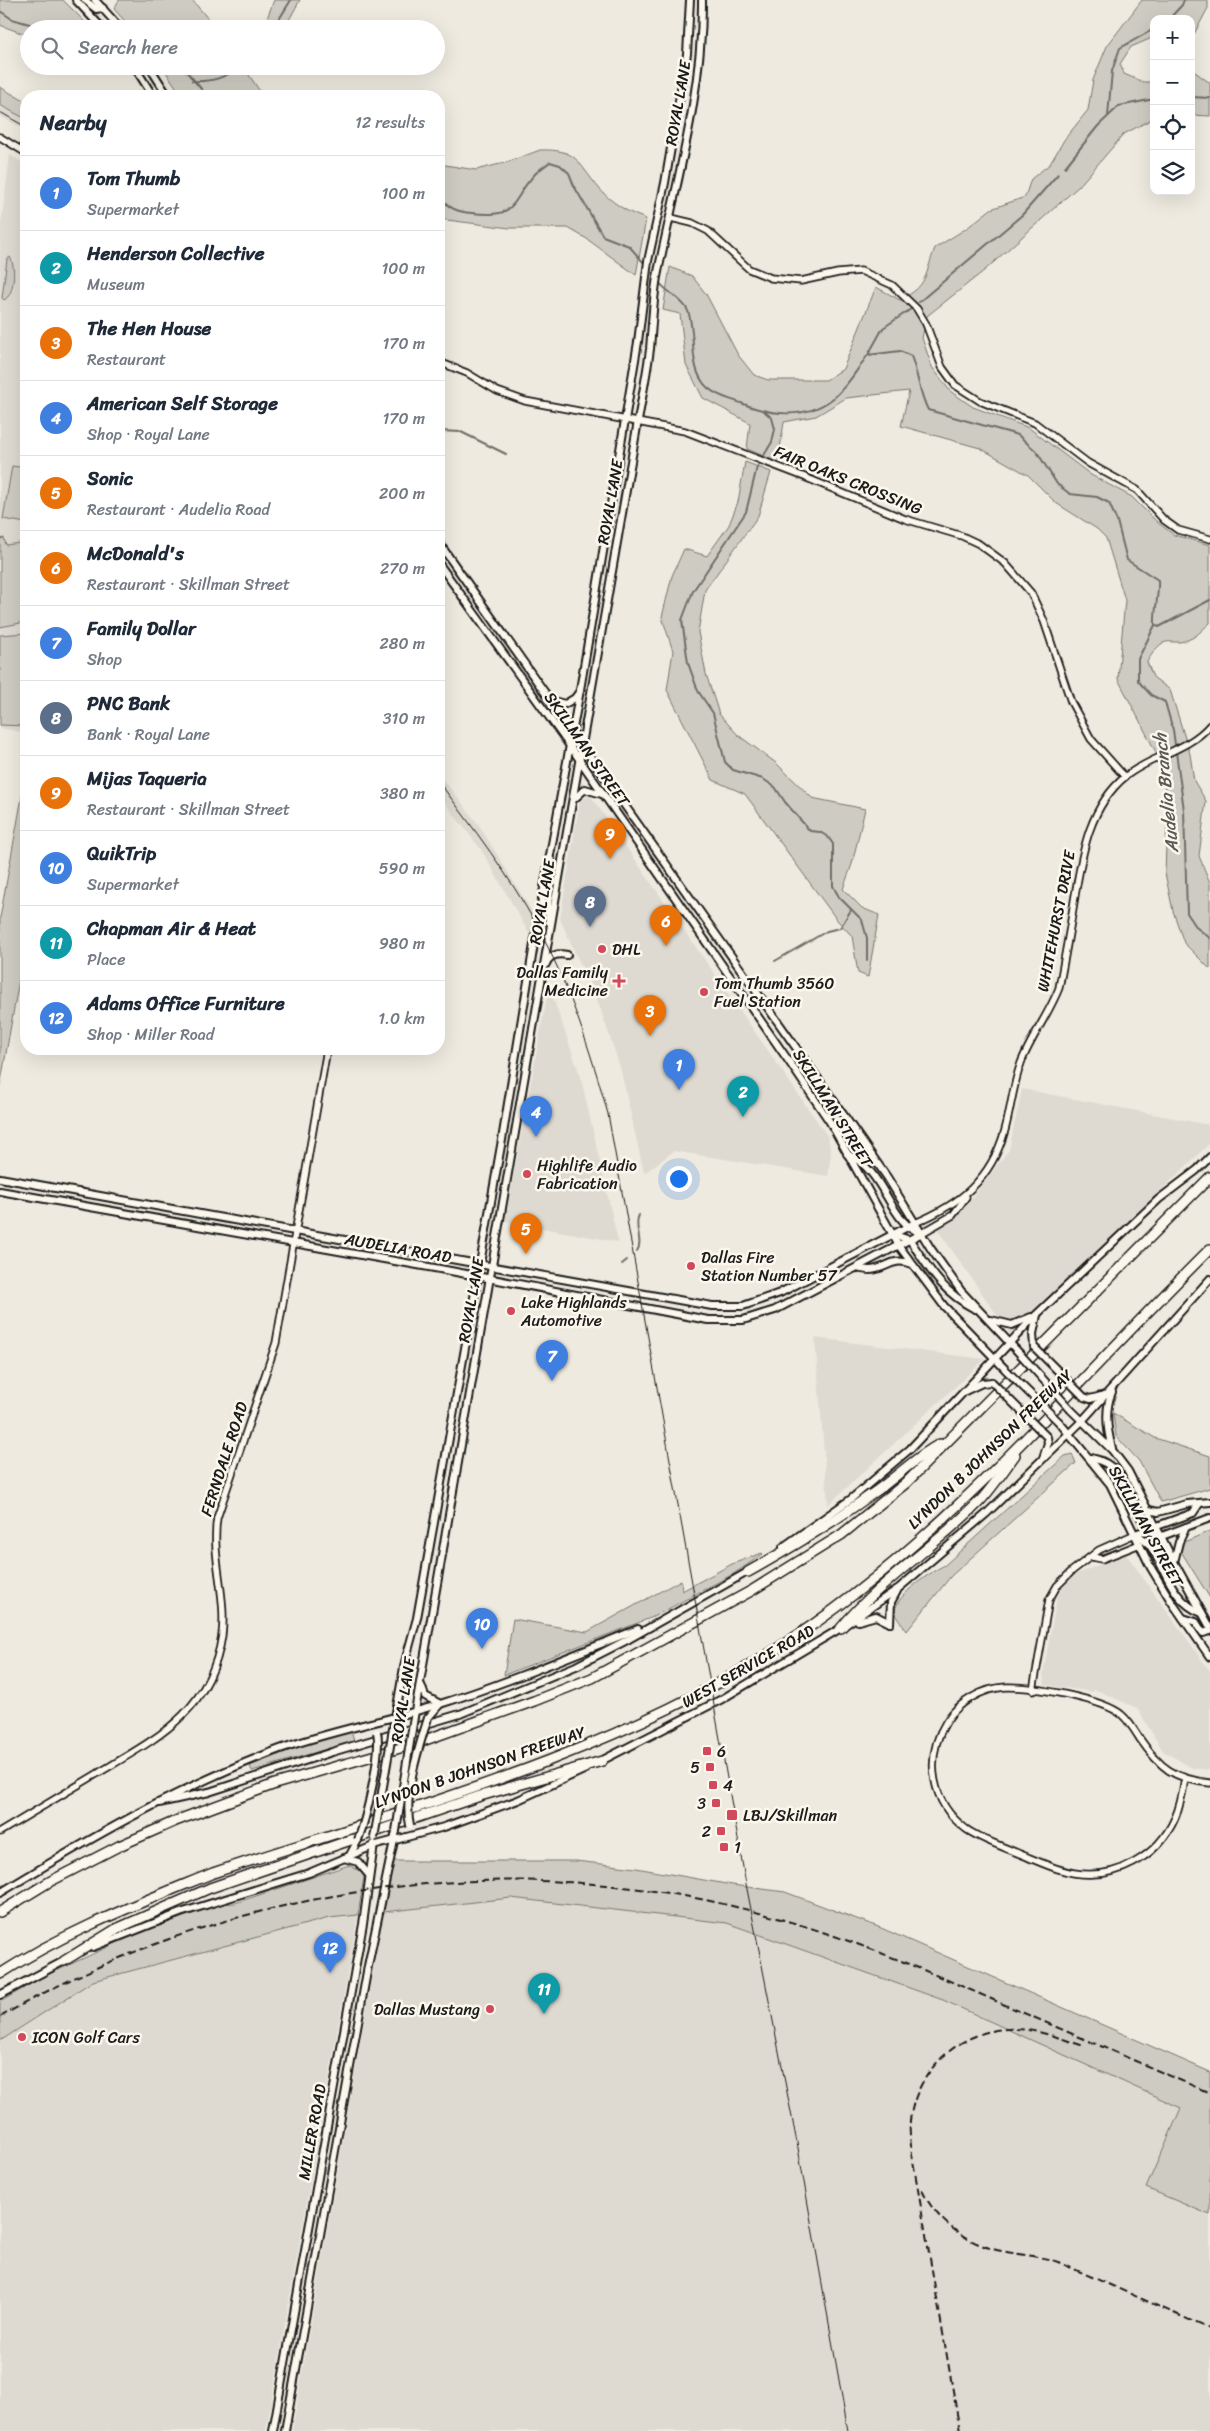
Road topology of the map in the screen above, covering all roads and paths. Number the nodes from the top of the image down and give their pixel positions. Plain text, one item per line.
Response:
1 (76, 0) edge
2 (85, 0) edge
3 (95, 0) edge
4 (690, 0) edge
5 (702, 0) edge
6 (103, 8) junction
7 (96, 20) edge
8 (113, 20) edge
9 (139, 75) edge
10 (155, 75) edge
11 (149, 90) edge
12 (164, 90) edge
13 (0, 137) edge
14 (20, 149) edge
15 (659, 216) junction
16 (671, 218) junction
17 (445, 364) edge
18 (625, 418) junction
19 (638, 420) junction
20 (1210, 539) edge
21 (445, 551) edge
22 (445, 572) edge
23 (580, 690) junction
24 (552, 700) junction
25 (1210, 725) edge
26 (573, 731) junction
27 (583, 745) junction
28 (570, 746) junction
29 (580, 762) junction
30 (1125, 777) junction
31 (602, 794) junction
32 (573, 800) junction
33 (550, 854) junction
34 (551, 927) junction
35 (567, 955) dead end
36 (542, 980) junction
37 (326, 1055) edge
38 (847, 1154) junction
39 (1210, 1157) edge
40 (0, 1178) edge
41 (1207, 1180) edge
42 (0, 1191) edge
43 (968, 1193) junction
44 (915, 1223) junction
45 (906, 1226) junction
46 (296, 1232) junction
47 (892, 1234) junction
48 (922, 1234) junction
49 (910, 1240) junction
50 (293, 1243) junction
51 (899, 1246) junction
52 (1210, 1249) edge
53 (912, 1264) junction
54 (480, 1265) junction
55 (491, 1268) junction
56 (857, 1268) junction
57 (478, 1277) junction
58 (489, 1279) junction
59 (1210, 1279) edge
60 (612, 1288) junction
61 (609, 1302) junction
62 (980, 1311) junction
63 (1036, 1315) junction
64 (988, 1318) junction
65 (1009, 1342) junction
66 (994, 1358) junction
67 (460, 1379) junction
68 (472, 1380) junction
69 (1115, 1386) junction
70 (962, 1393) junction
71 (1108, 1394) junction
72 (452, 1419) junction
73 (1082, 1421) junction
74 (464, 1422) junction
75 (1038, 1425) junction
76 (1070, 1434) junction
77 (947, 1440) junction
78 (1112, 1450) junction
79 (1090, 1458) junction
80 (1042, 1461) junction
81 (1210, 1502) edge
82 (1200, 1504) junction
83 (1148, 1510) junction
84 (1210, 1518) edge
85 (1156, 1527) junction
86 (1186, 1528) junction
87 (1147, 1529) junction
88 (1135, 1534) junction
89 (1161, 1537) junction
90 (1148, 1542) junction
91 (1140, 1544) junction
92 (1092, 1557) junction
93 (1174, 1562) junction
94 (748, 1572) junction
95 (899, 1588) junction
96 (418, 1611) junction
97 (430, 1613) junction
98 (1202, 1613) junction
99 (1183, 1618) junction
100 (653, 1624) junction
101 (841, 1628) junction
102 (1210, 1629) edge
103 (1210, 1657) edge
104 (420, 1681) junction
105 (1033, 1690) junction
106 (440, 1704) junction
107 (414, 1714) junction
108 (394, 1720) junction
109 (370, 1722) junction
110 (602, 1761) junction
111 (1185, 1778) junction
112 (1210, 1783) edge
113 (160, 1803) junction
114 (0, 1832) edge
115 (420, 1834) junction
116 (374, 1838) joint
117 (394, 1841) junction
118 (373, 1846) junction
119 (347, 1857) junction
120 (388, 1866) joint
121 (369, 1875) junction
122 (0, 1893) edge
123 (0, 1912) edge
124 (64, 1960) junction
125 (0, 1974) edge
126 (0, 1995) edge
127 (273, 2431) edge
128 (285, 2431) edge

1 - 7 main road
2 - 6 main road
3 - 6 main road
4 - 15 main road, ROYAL LANE
5 - 16 main road, ROYAL LANE
6 - 8 main road
9 - 11 main road
10 - 12 main road
13 - 14 street
15 - 16 main road
15 - 18 main road, ROYAL LANE
16 - 19 main road, ROYAL LANE
16 - 20 street
17 - 18 street, FAIR OAKS CROSSING
18 - 19 street, FAIR OAKS CROSSING
18 - 23 main road, ROYAL LANE
19 - 27 main road, ROYAL LANE
19 - 30 street, FAIR OAKS CROSSING
21 - 24 main road, SKILLMAN STREET
22 - 28 main road, SKILLMAN STREET
23 - 24 main road
23 - 26 main road, ROYAL LANE
24 - 26 main road, SKILLMAN STREET
25 - 30 street, WHITEHURST DRIVE
26 - 27 main road, SKILLMAN STREET
26 - 28 main road, ROYAL LANE
27 - 29 main road, ROYAL LANE
27 - 44 main road, SKILLMAN STREET
28 - 29 main road, SKILLMAN STREET
28 - 33 main road, ROYAL LANE
29 - 31 main road, SKILLMAN STREET
29 - 32 main road, ROYAL LANE
30 - 43 street, WHITEHURST DRIVE
31 - 32 main road
31 - 38 main road, SKILLMAN STREET
32 - 34 main road, ROYAL LANE
33 - 34 main road
33 - 54 main road, ROYAL LANE
34 - 36 main road, ROYAL LANE
35 - 36 main road
36 - 55 main road, ROYAL LANE
37 - 46 street, FERNDALE ROAD
38 - 45 main road
38 - 47 main road, SKILLMAN STREET
39 - 63 main road
40 - 46 main road, AUDELIA ROAD
41 - 77 highway, LYNDON B JOHNSON FREEWAY
42 - 50 main road, AUDELIA ROAD
43 - 44 street, WHITEHURST DRIVE
43 - 48 street, WHITEHURST DRIVE
44 - 45 main road, AUDELIA ROAD
44 - 48 main road, SKILLMAN STREET
45 - 47 main road, AUDELIA ROAD
45 - 48 main road
46 - 50 street, FERNDALE ROAD
46 - 54 main road, AUDELIA ROAD
47 - 49 main road
47 - 51 main road, SKILLMAN STREET
47 - 60 main road, AUDELIA ROAD
48 - 49 main road, AUDELIA ROAD
48 - 62 main road, SKILLMAN STREET
49 - 51 main road, AUDELIA ROAD
49 - 62 main road
50 - 57 main road, AUDELIA ROAD
50 - 114 street, FERNDALE ROAD
51 - 53 main road, SKILLMAN STREET
51 - 56 main road, AUDELIA ROAD
52 - 75 highway, LYNDON B JOHNSON FREEWAY
53 - 56 main road
53 - 66 main road, SKILLMAN STREET
54 - 55 main road, AUDELIA ROAD
54 - 57 main road, ROYAL LANE
55 - 58 main road, ROYAL LANE
55 - 60 main road, AUDELIA ROAD
56 - 61 main road, AUDELIA ROAD
57 - 58 main road, AUDELIA ROAD
57 - 67 main road, ROYAL LANE
58 - 61 main road, AUDELIA ROAD
58 - 68 main road, ROYAL LANE
59 - 69 main road, WEST SERVICE ROAD
60 - 61 main road
62 - 64 main road, SKILLMAN STREET
63 - 64 main road
63 - 65 main road
63 - 71 main road, bridge
64 - 65 main road, SKILLMAN STREET
65 - 66 main road
65 - 73 main road, SKILLMAN STREET, bridge
66 - 70 main road
66 - 76 main road, SKILLMAN STREET, bridge
67 - 68 main road
67 - 72 main road, ROYAL LANE
68 - 74 main road, ROYAL LANE
69 - 71 main road, WEST SERVICE ROAD
69 - 78 main road
70 - 80 main road, bridge
70 - 94 main road
71 - 73 main road, WEST SERVICE ROAD
72 - 74 main road
72 - 96 main road, ROYAL LANE
73 - 76 main road, WEST SERVICE ROAD
73 - 78 main road, SKILLMAN STREET
74 - 97 main road, ROYAL LANE
75 - 101 highway
75 - 125 highway, LYNDON B JOHNSON FREEWAY
76 - 79 main road, SKILLMAN STREET
76 - 80 main road, WEST SERVICE ROAD
77 - 94 highway
77 - 123 highway, LYNDON B JOHNSON FREEWAY
78 - 83 main road, SKILLMAN STREET
79 - 87 main road
79 - 88 main road, SKILLMAN STREET
80 - 95 main road, WEST SERVICE ROAD
81 - 82 main road
82 - 83 main road
82 - 85 main road
83 - 85 main road, SKILLMAN STREET
84 - 86 main road
85 - 87 main road
85 - 89 main road, SKILLMAN STREET
86 - 89 main road
86 - 93 main road
87 - 88 main road
87 - 89 main road
88 - 90 main road
88 - 91 main road, SKILLMAN STREET
88 - 92 street
89 - 90 main road
89 - 93 main road, SKILLMAN STREET
90 - 91 main road
90 - 98 main road
91 - 92 street
91 - 99 main road, SKILLMAN STREET
92 - 105 street
93 - 98 main road, SKILLMAN STREET
94 - 100 main road
95 - 101 main road, WEST SERVICE ROAD
95 - 101 main road
96 - 97 main road
96 - 108 main road, ROYAL LANE
97 - 104 main road, ROYAL LANE
98 - 102 main road, SKILLMAN STREET
99 - 102 main road
99 - 103 main road, SKILLMAN STREET
100 - 106 main road
100 - 113 main road
101 - 110 main road, WEST SERVICE ROAD
104 - 106 main road
104 - 107 main road, ROYAL LANE
105 - 111 street
105 - 111 street
106 - 107 main road
106 - 115 main road, bridge
107 - 108 main road
107 - 117 main road, ROYAL LANE, bridge
108 - 109 main road
108 - 116 main road, ROYAL LANE, bridge
109 - 113 main road
109 - 119 main road, bridge
110 - 115 main road, WEST SERVICE ROAD
110 - 124 highway
111 - 112 street
113 - 122 main road
115 - 117 main road, WEST SERVICE ROAD
116 - 118 main road, MILLER ROAD
117 - 118 main road, WEST SERVICE ROAD
117 - 120 main road, ROYAL LANE
118 - 119 main road, WEST SERVICE ROAD
118 - 121 main road, MILLER ROAD
119 - 121 main road
119 - 124 main road, WEST SERVICE ROAD
120 - 128 main road, MILLER ROAD
121 - 127 main road, MILLER ROAD
124 - 126 main road, WEST SERVICE ROAD

